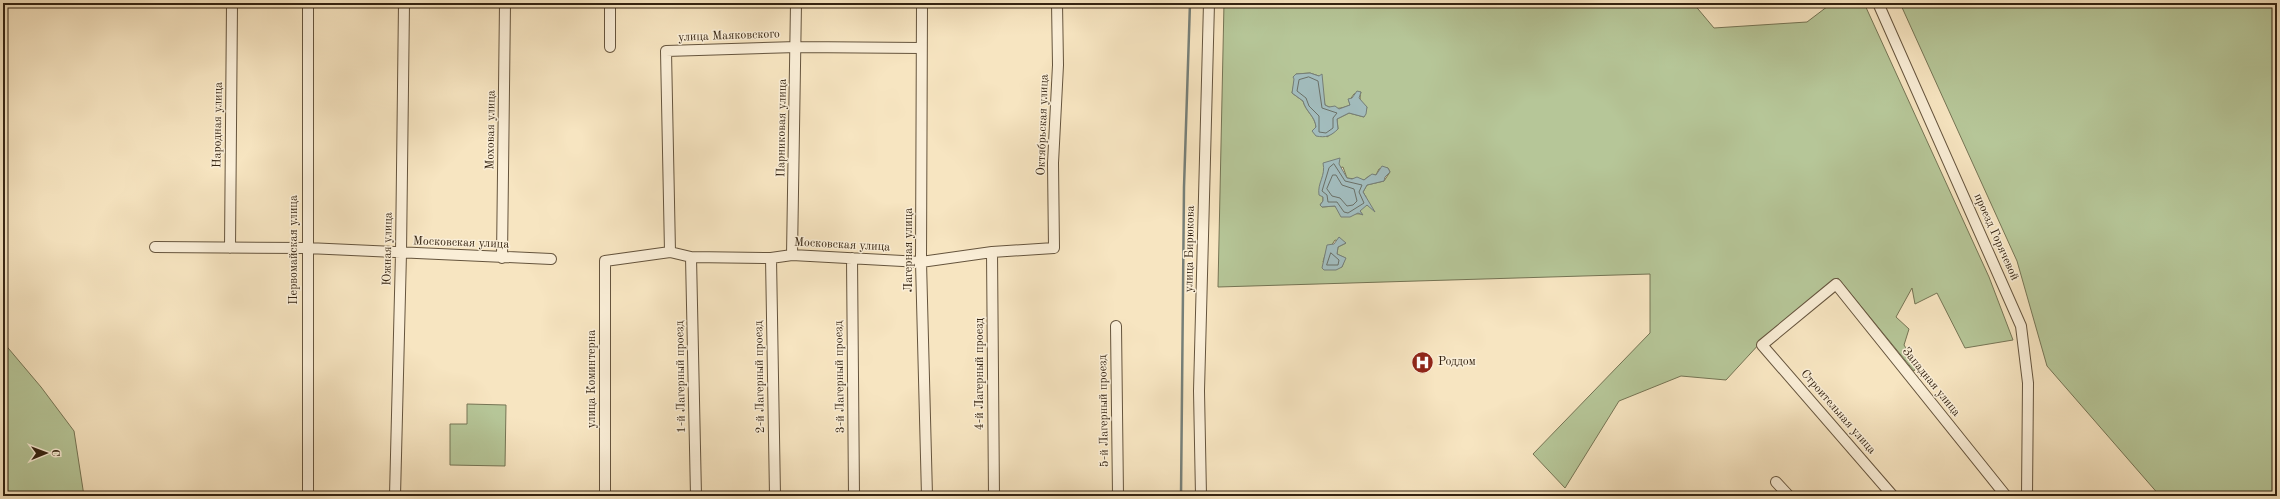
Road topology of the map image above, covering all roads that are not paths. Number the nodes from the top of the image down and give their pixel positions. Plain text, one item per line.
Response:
1 (232, 3) edge
2 (308, 3) edge
3 (404, 3) edge
4 (505, 3) edge
5 (610, 3) edge
6 (796, 3) edge
7 (922, 3) edge
8 (1057, 3) edge
9 (1209, 3) edge
10 (1878, 3) edge
11 (610, 47) dead end
12 (797, 47) junction
13 (921, 48) junction
14 (155, 247) dead end
15 (230, 248) junction
16 (307, 248) junction
17 (1054, 248) joint
18 (670, 252) junction
19 (992, 252) junction
20 (401, 253) junction
21 (792, 254) junction
22 (691, 257) junction
23 (502, 258) junction
24 (771, 258) junction
25 (852, 258) junction
26 (551, 259) dead end
27 (606, 261) joint
28 (921, 262) junction
29 (1836, 284) joint
30 (1116, 326) dead end
31 (1776, 482) dead end
32 (308, 496) edge
33 (395, 496) edge
34 (605, 496) edge
35 (696, 496) edge
36 (775, 496) edge
37 (854, 496) edge
38 (927, 496) edge
39 (994, 496) edge
40 (1118, 496) edge
41 (1201, 496) edge
42 (1789, 496) edge
43 (1893, 496) edge
44 (2006, 496) edge
45 (2027, 496) edge

1 - 15 street, Народная улица
2 - 16 street, Первомайская улица
3 - 20 street, Южная улица
4 - 23 street, Моховая улица
5 - 11 street
6 - 12 street, Парниковая улица
7 - 13 street, Лагерная улица
8 - 17 street, Октябрьская улица
9 - 41 street, улица Бирюкова
10 - 45 street, проезд Горячевой
12 - 13 street, улица Маяковского
12 - 18 street, улица Маяковского
12 - 21 street, Парниковая улица
13 - 28 street, Лагерная улица
14 - 15 street, Московская улица
15 - 16 street, Московская улица
16 - 20 street, Московская улица
16 - 32 street, Первомайская улица
17 - 19 street, Московская улица
18 - 22 street, Московская улица
18 - 27 street, Московская улица
19 - 28 street, Московская улица
19 - 39 street, 4-й Лагерный проезд
20 - 23 street, Московская улица
20 - 33 street, Южная улица
21 - 24 street, Московская улица
21 - 25 street, Московская улица
22 - 24 street, Московская улица
22 - 35 street, 1-й Лагерный проезд
23 - 26 street, Московская улица
24 - 36 street, 2-й Лагерный проезд
25 - 28 street, Московская улица
25 - 37 street, 3-й Лагерный проезд
27 - 34 street, улица Коминтерна
28 - 38 street, Лагерная улица
29 - 43 street, Строительная улица
29 - 44 street, Западная улица
30 - 40 street, 5-й Лагерный проезд
31 - 42 street

